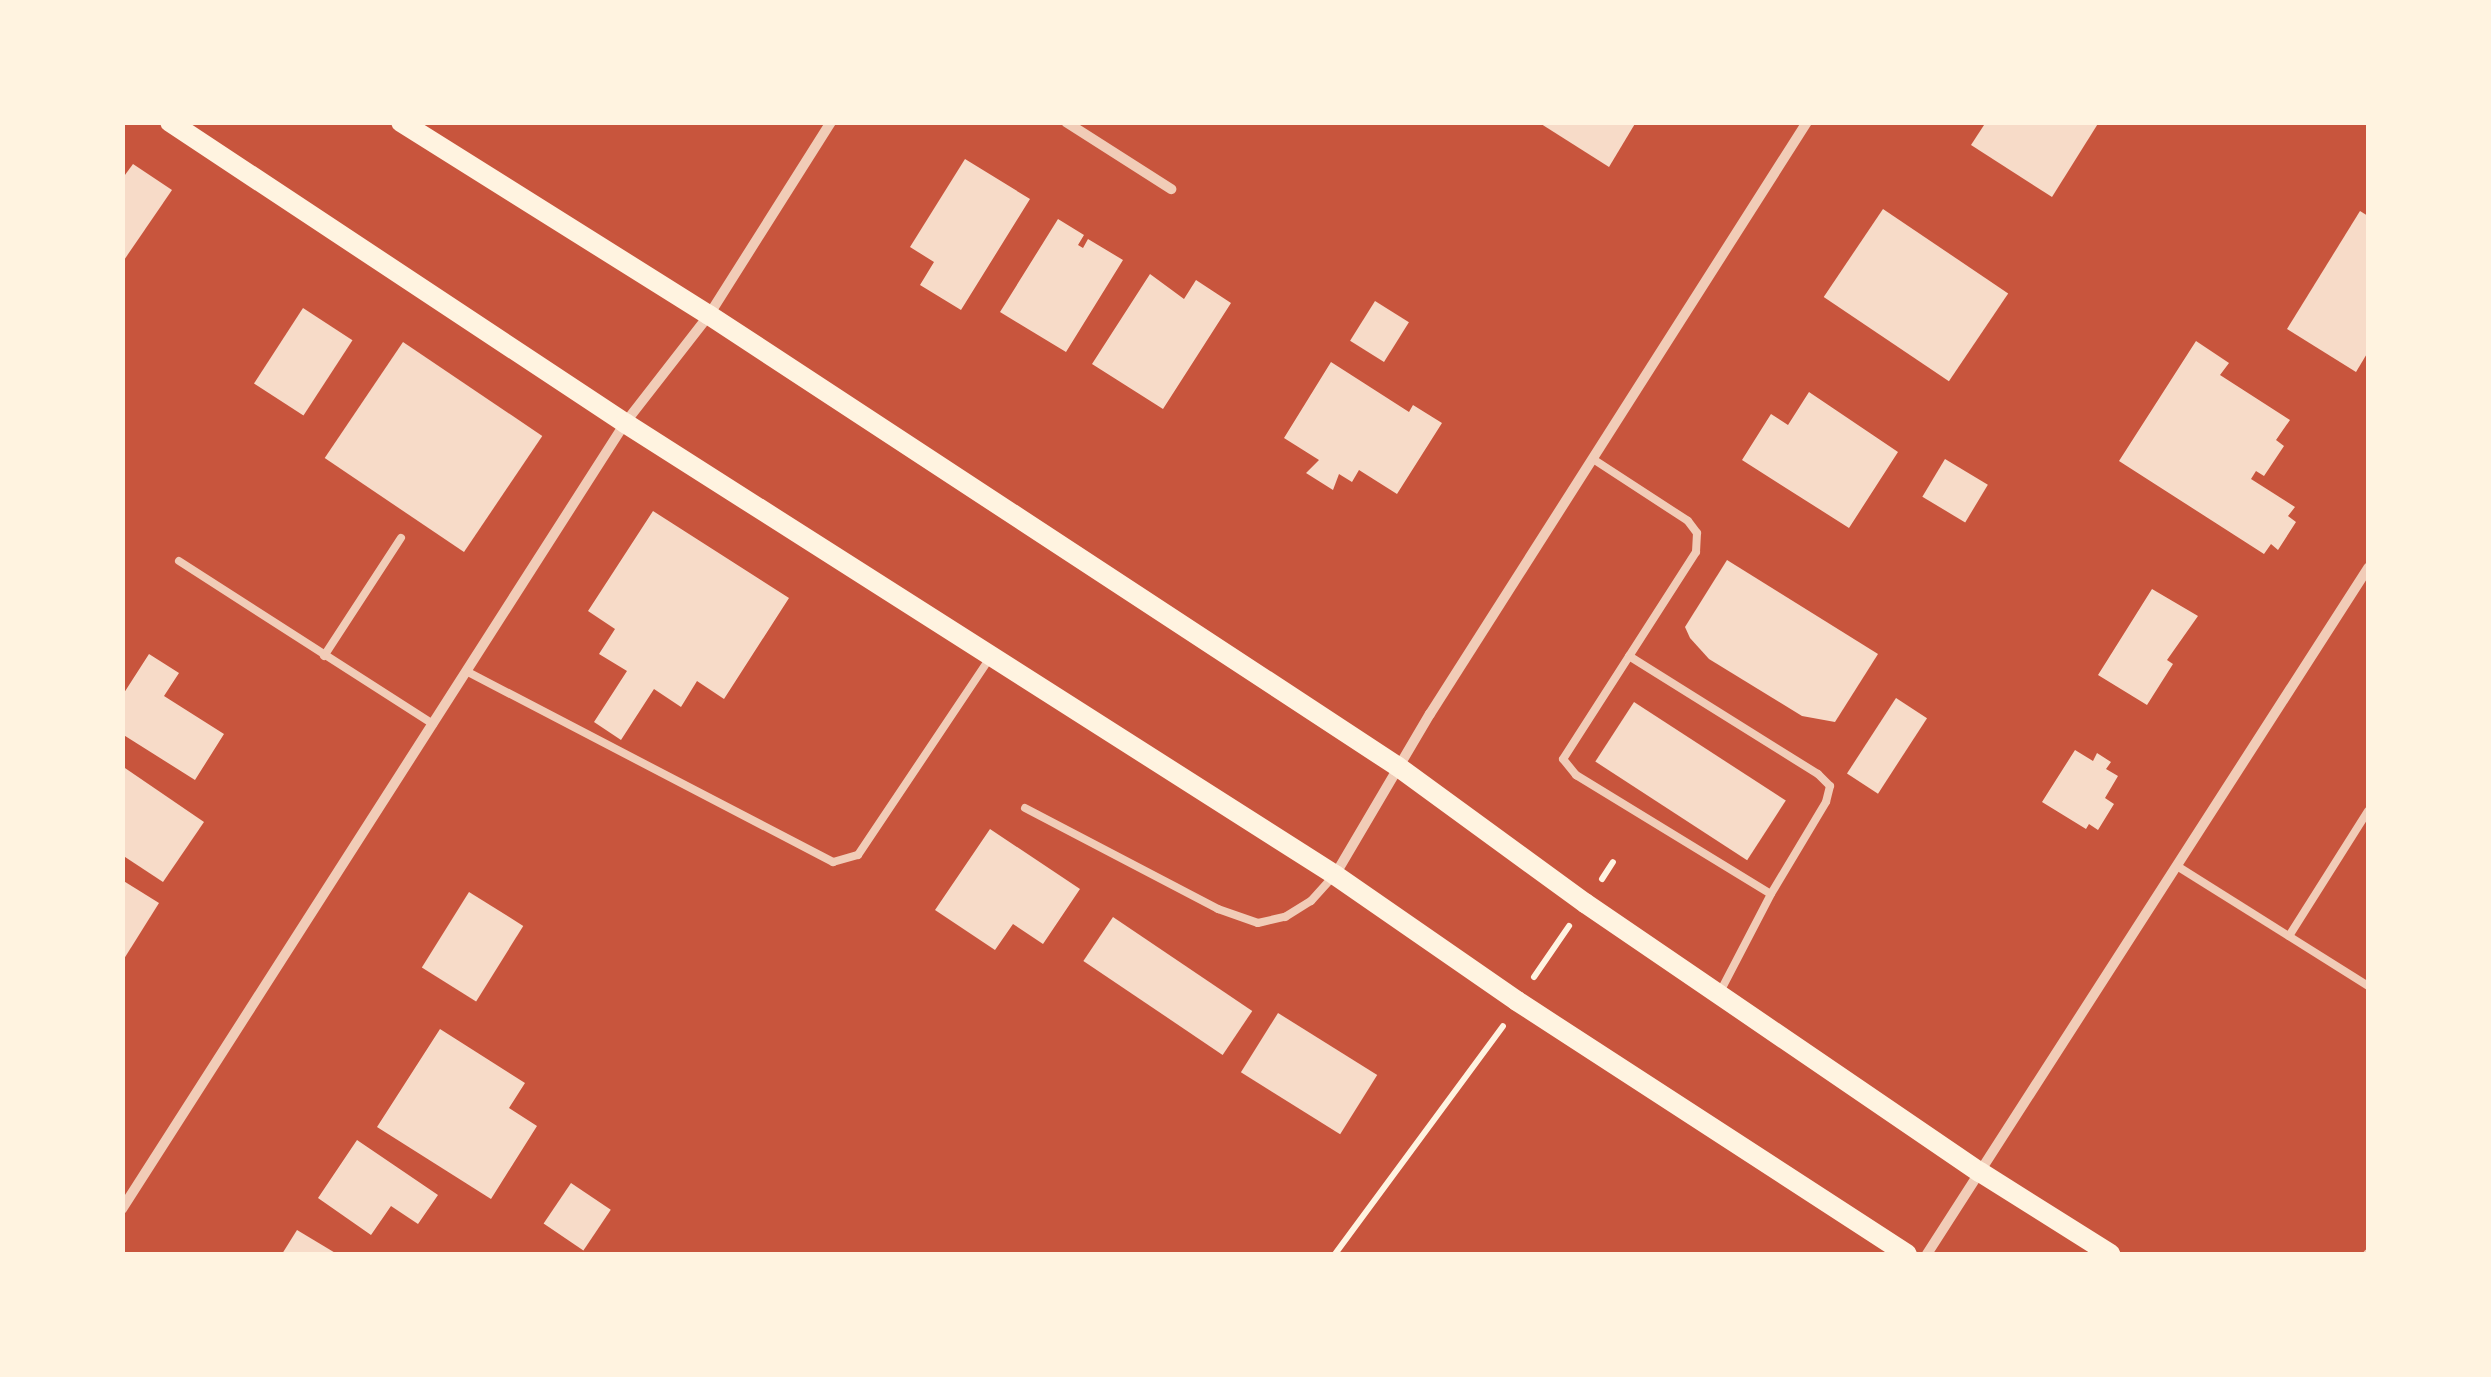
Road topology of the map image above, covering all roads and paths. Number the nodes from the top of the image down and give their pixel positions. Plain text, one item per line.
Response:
1 (170, 122) edge
2 (401, 122) edge
3 (831, 122) edge
4 (1066, 122) edge
5 (1807, 122) edge
6 (1171, 189) dead end
7 (710, 315) junction
8 (625, 423) junction
9 (1592, 459) junction
10 (401, 538) dead end
11 (179, 561) dead end
12 (2368, 568) edge
13 (324, 656) junction
14 (991, 656) junction
15 (1628, 656) junction
16 (466, 671) junction
17 (433, 724) junction
18 (1397, 766) junction
19 (1025, 808) dead end
20 (2368, 811) edge
21 (1614, 862) dead end
22 (2178, 866) junction
23 (1335, 875) junction
24 (1771, 894) junction
25 (1585, 902) junction
26 (2289, 936) junction
27 (2368, 986) edge
28 (1718, 994) junction
29 (1518, 1001) junction
30 (1980, 1172) junction
31 (122, 1209) edge
32 (1334, 1254) edge
33 (1908, 1254) edge
34 (1927, 1254) edge
35 (2110, 1254) edge

1 - 8 main road
2 - 7 main road
3 - 7 street
4 - 6 street
5 - 9 street
7 - 8 street
7 - 18 main road
8 - 14 main road
8 - 16 street
9 - 15 lane
9 - 18 street
10 - 13 lane
11 - 13 lane
12 - 22 street
13 - 17 lane
14 - 16 lane
14 - 23 main road
15 - 24 lane
15 - 24 lane
16 - 17 street
17 - 31 street
18 - 23 street
18 - 25 main road
19 - 23 lane
20 - 26 lane
21 - 25 path
22 - 26 lane
22 - 30 street
23 - 29 main road
24 - 28 lane
25 - 28 main road
25 - 29 path
26 - 27 lane
28 - 30 main road
29 - 32 path
29 - 33 main road
30 - 34 street
30 - 35 main road

